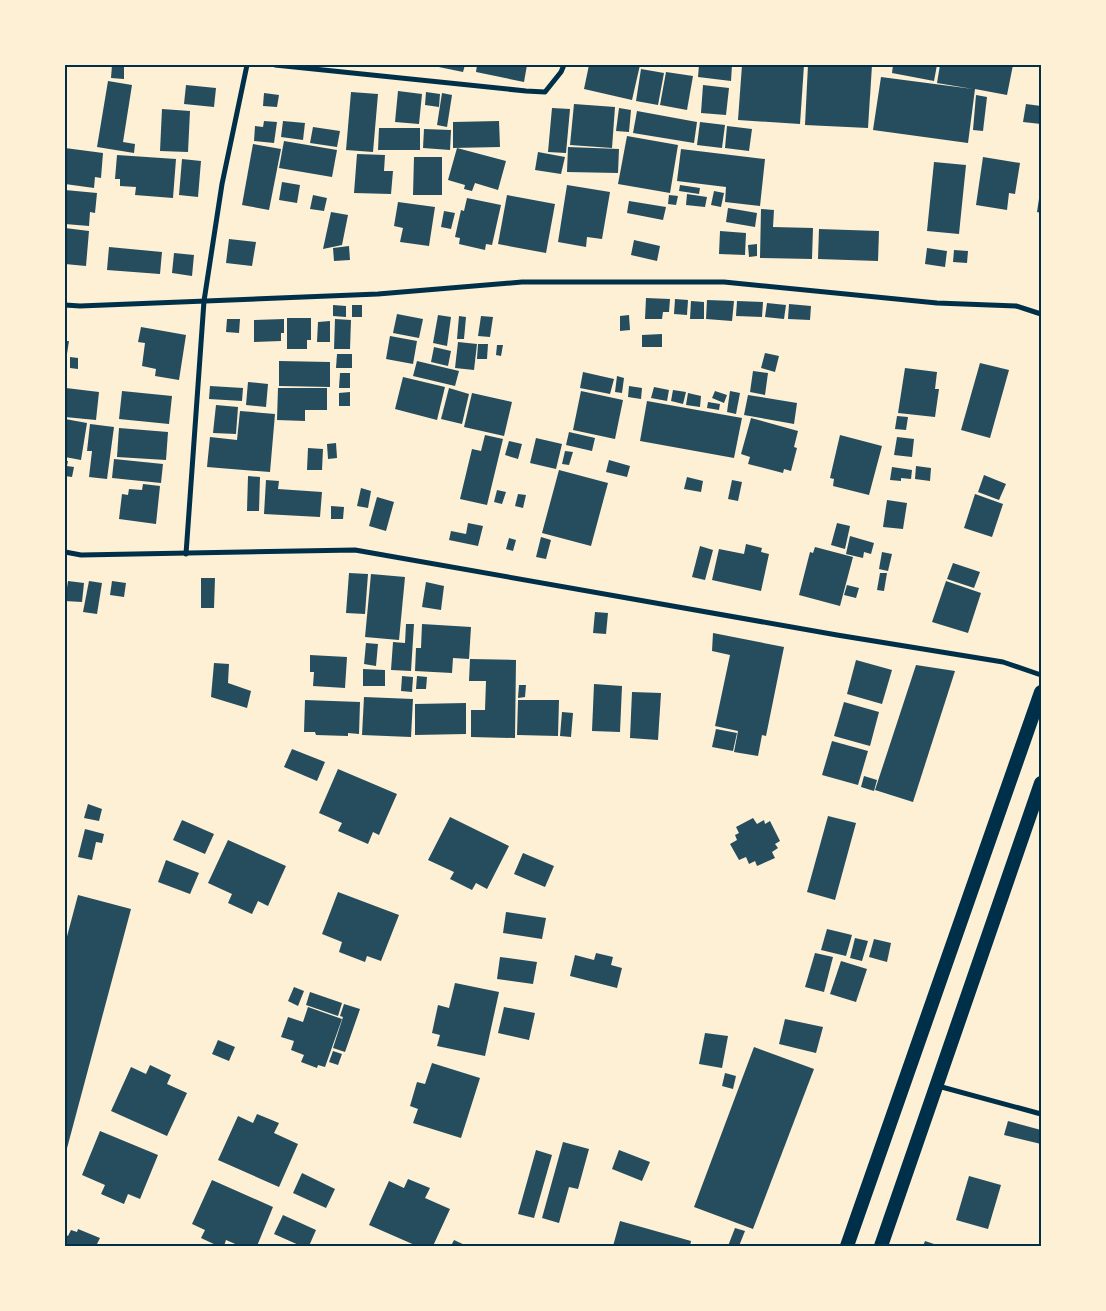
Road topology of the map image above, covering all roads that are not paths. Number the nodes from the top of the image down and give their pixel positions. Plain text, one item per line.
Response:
1 (247, 65) edge
2 (275, 65) edge
3 (564, 65) edge
4 (204, 301) junction
5 (65, 305) edge
6 (1041, 314) edge
7 (65, 552) edge
8 (186, 554) junction
9 (1041, 676) edge
10 (1041, 692) edge
11 (1041, 783) edge
12 (938, 1086) junction
13 (1041, 1114) edge
14 (847, 1246) edge
15 (881, 1246) edge

1 - 4 street
2 - 3 street
4 - 5 street
4 - 6 street
4 - 8 street
7 - 8 street
8 - 9 street
10 - 14 highway
11 - 12 highway
12 - 13 street
12 - 15 highway

